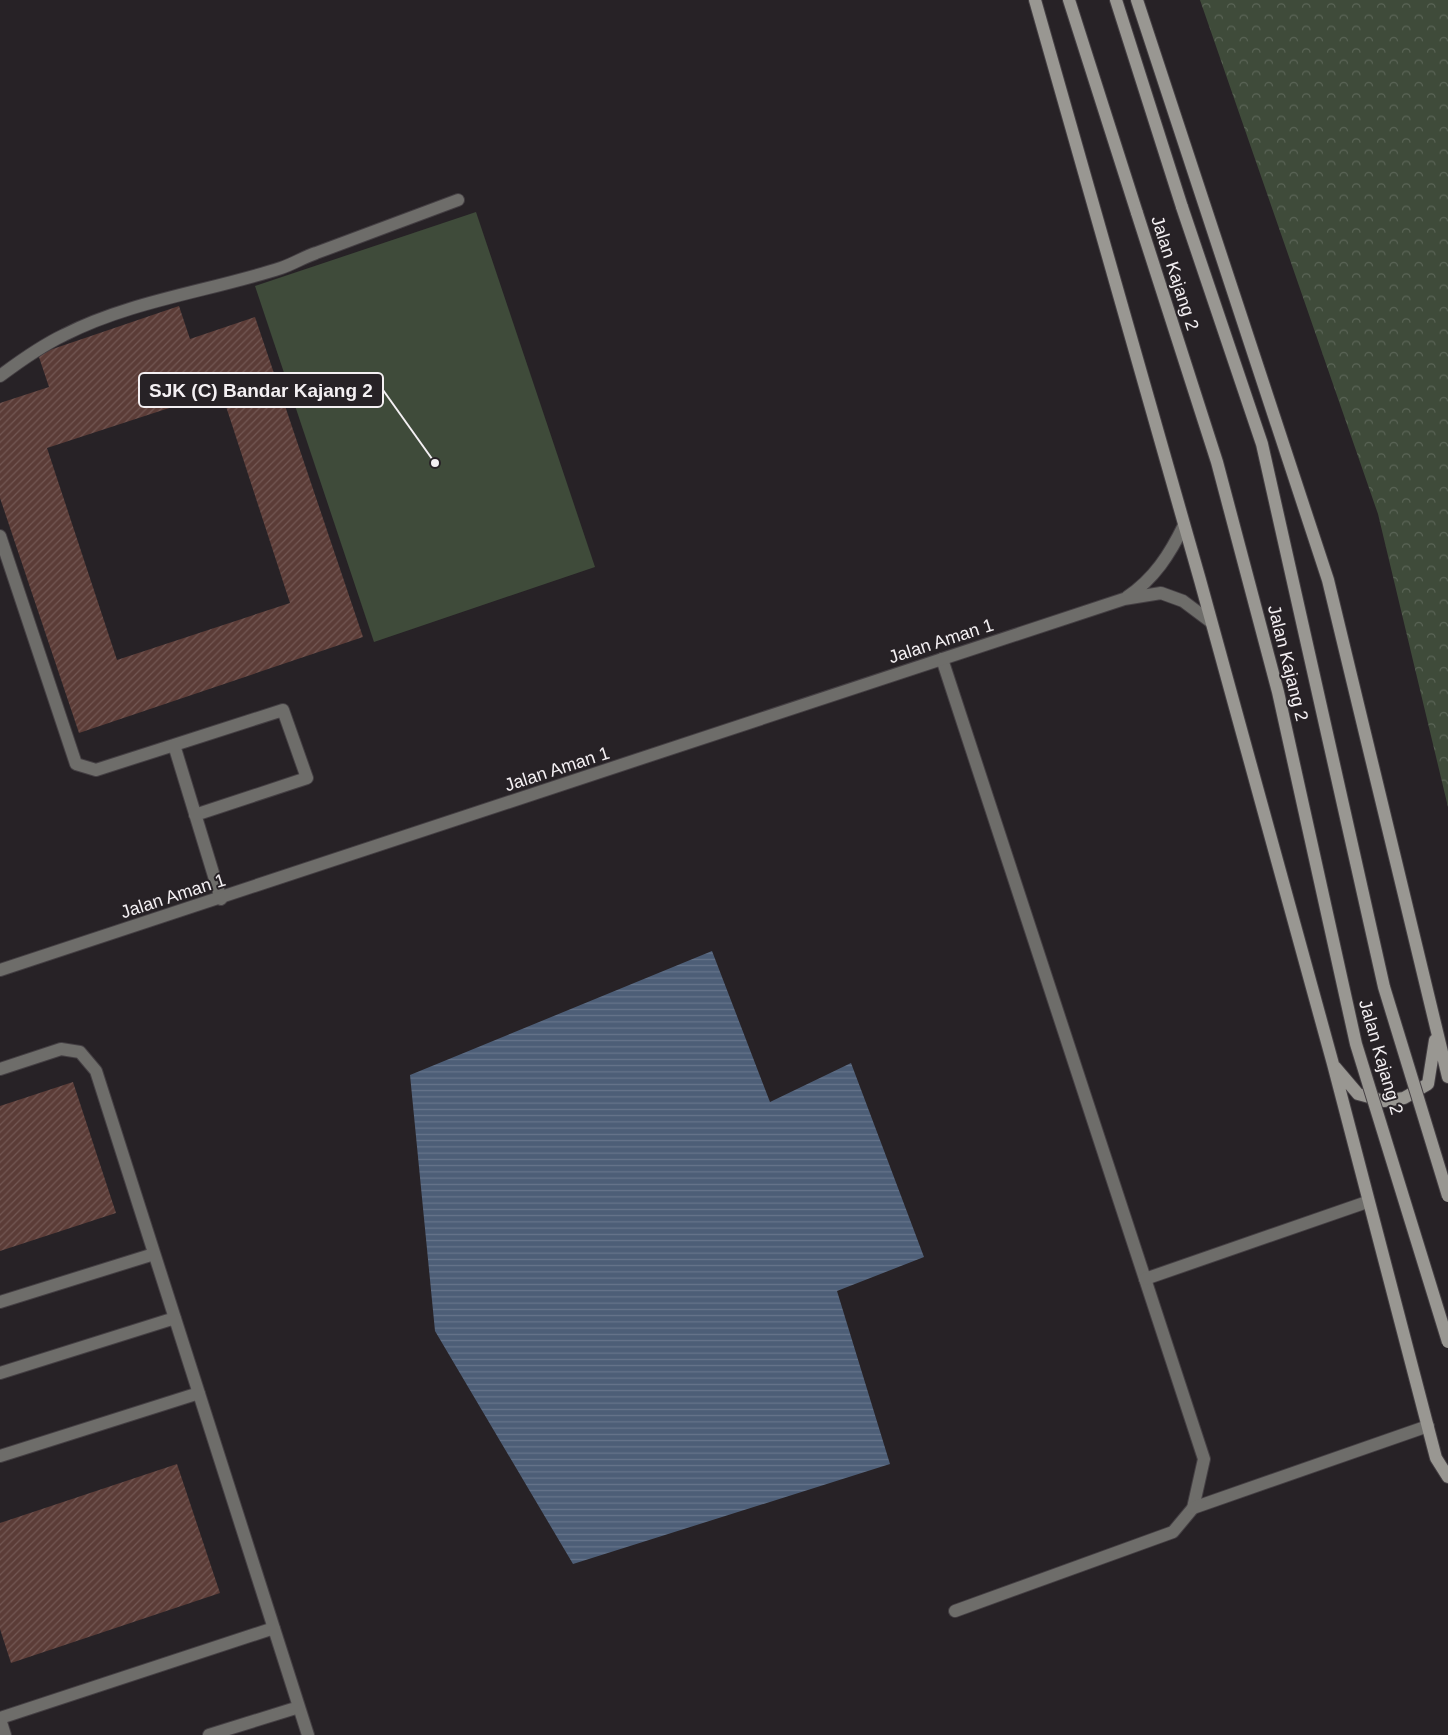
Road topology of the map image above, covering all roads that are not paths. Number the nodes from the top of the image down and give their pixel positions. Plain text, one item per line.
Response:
1 (1035, 0) edge
2 (1069, 0) edge
3 (1116, 0) edge
4 (1137, 0) edge
5 (458, 200) dead end
6 (0, 376) edge
7 (1184, 525) junction
8 (0, 536) edge
9 (1124, 599) junction
10 (1211, 622) junction
11 (942, 659) junction
12 (174, 745) junction
13 (195, 815) junction
14 (221, 899) junction
15 (0, 970) edge
16 (1436, 1033) junction
17 (1332, 1064) junction
18 (0, 1069) edge
19 (1448, 1077) edge
20 (1448, 1196) edge
21 (1367, 1202) junction
22 (154, 1254) junction
23 (1145, 1279) junction
24 (0, 1302) edge
25 (175, 1318) junction
26 (1448, 1342) edge
27 (0, 1373) edge
28 (199, 1393) junction
29 (1428, 1426) junction
30 (0, 1456) edge
31 (1448, 1477) edge
32 (1193, 1508) junction
33 (955, 1611) dead end
34 (274, 1628) junction
35 (299, 1707) junction
36 (0, 1719) edge
37 (5, 1735) edge
38 (209, 1735) edge
39 (308, 1735) edge

1 - 7 main road
2 - 26 main road, Jalan Kajang 2, bridge
3 - 20 main road, Jalan Kajang 2, bridge
4 - 16 main road
5 - 6 street
7 - 9 street
7 - 10 main road
8 - 12 street
9 - 10 street
9 - 11 street, Jalan Aman 1
10 - 17 main road
11 - 14 street, Jalan Aman 1
11 - 23 street
12 - 13 street
12 - 13 street
13 - 14 street
14 - 15 street, Jalan Aman 1
16 - 17 main road
16 - 19 main road
17 - 21 main road
18 - 22 street
21 - 23 street
21 - 29 main road
22 - 24 street
22 - 25 street
23 - 32 street
25 - 27 street
25 - 28 street
28 - 30 street
28 - 34 street
29 - 31 main road
29 - 32 street
32 - 33 street
34 - 35 street
34 - 36 street
35 - 38 street
35 - 39 street
36 - 37 street

